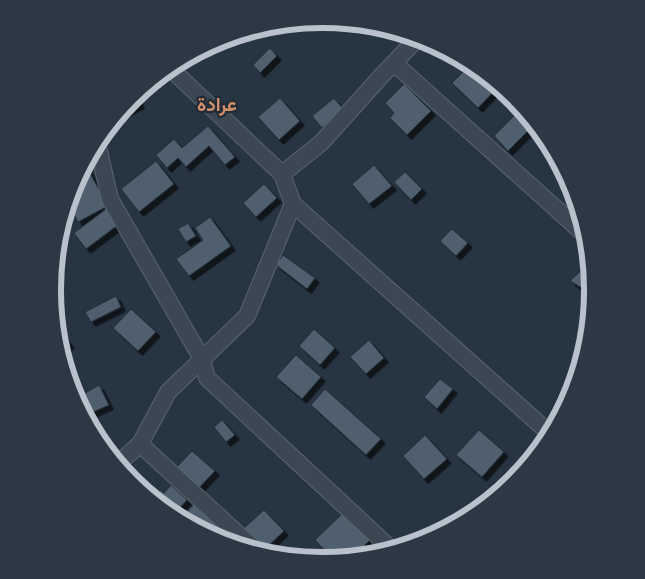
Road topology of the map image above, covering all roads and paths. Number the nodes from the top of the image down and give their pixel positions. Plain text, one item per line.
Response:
1 (413, 43) edge
2 (394, 63) junction
3 (175, 73) edge
4 (99, 153) edge
5 (282, 174) junction
6 (293, 204) junction
7 (577, 228) edge
8 (202, 359) junction
9 (544, 428) edge
10 (140, 444) junction
11 (123, 459) edge
12 (244, 540) edge
13 (386, 544) edge

1 - 2 street
2 - 5 street
2 - 7 street
3 - 5 street
4 - 8 street
5 - 6 street
6 - 8 street
6 - 9 street
8 - 10 street
8 - 13 street
10 - 11 street
10 - 12 street

